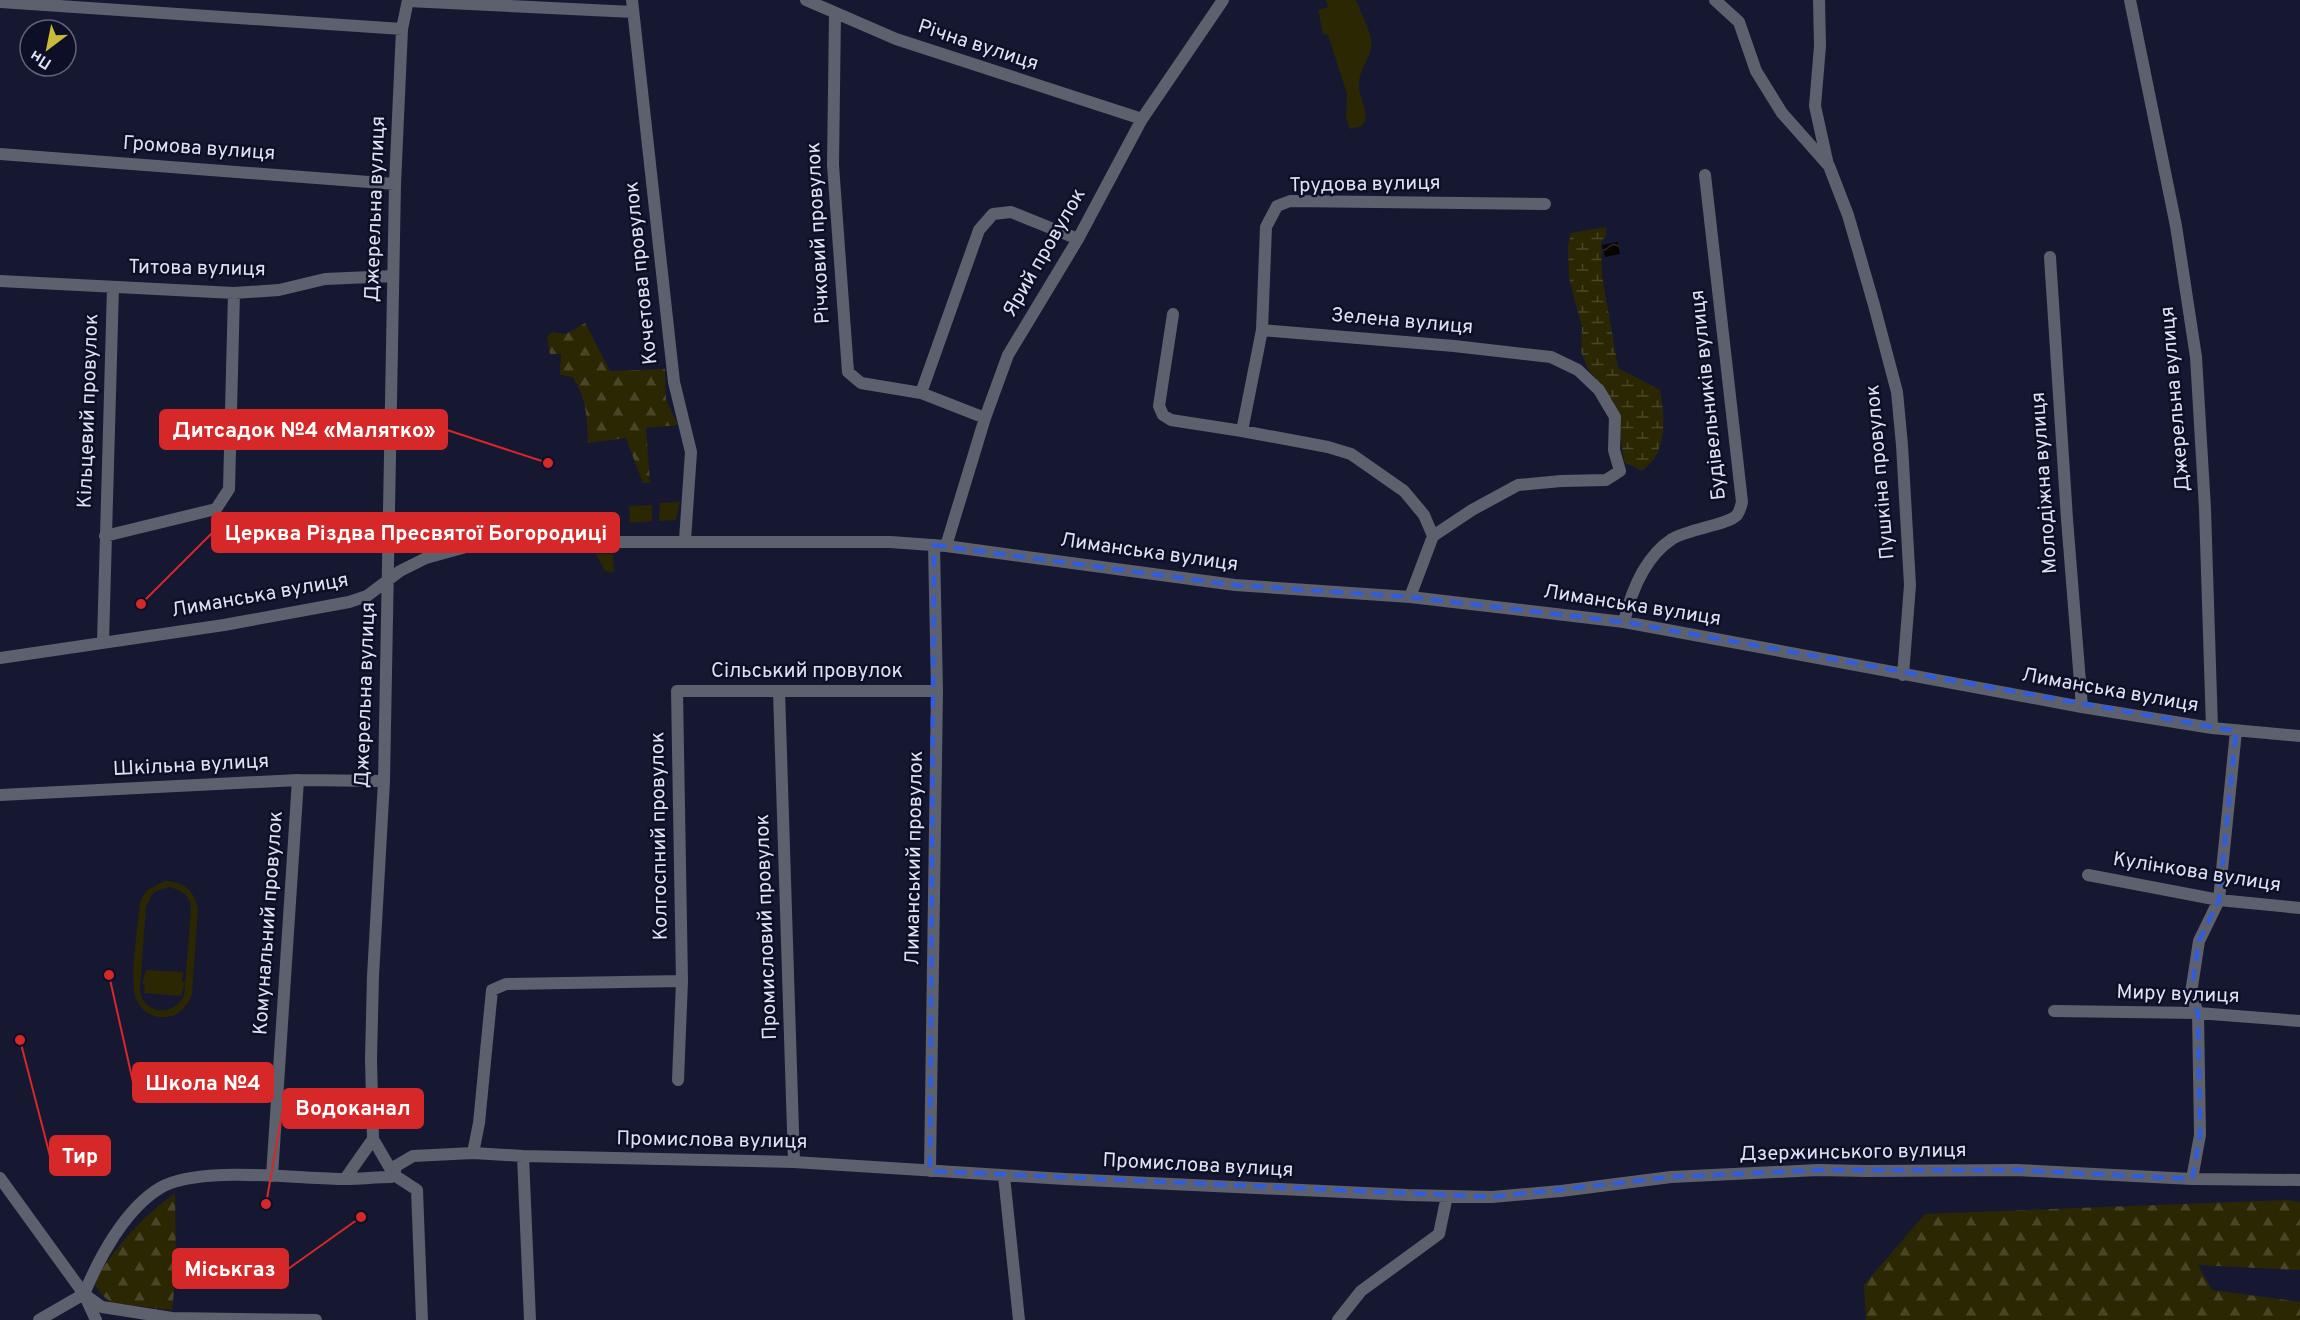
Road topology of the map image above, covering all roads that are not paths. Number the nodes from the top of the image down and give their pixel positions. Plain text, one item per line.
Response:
1 (806, 0) edge
2 (1223, 0) edge
3 (1716, 0) edge
4 (1820, 0) edge
5 (2130, 0) edge
6 (408, 1) edge
7 (0, 2) edge
8 (633, 6) edge
9 (835, 14) junction
10 (402, 29) junction
11 (1142, 119) junction
12 (0, 154) edge
13 (1829, 166) junction
14 (1705, 175) dead end
15 (395, 184) junction
16 (1545, 204) dead end
17 (1078, 239) junction
18 (2050, 257) dead end
19 (393, 276) junction
20 (0, 281) edge
21 (113, 287) junction
22 (234, 293) junction
23 (1173, 314) dead end
24 (1262, 330) junction
25 (921, 393) junction
26 (985, 417) junction
27 (1242, 431) junction
28 (105, 536) junction
29 (1432, 536) junction
30 (686, 540) junction
31 (940, 545) junction
32 (389, 579) junction
33 (1410, 597) junction
34 (1624, 622) junction
35 (102, 642) junction
36 (0, 658) edge
37 (1903, 675) junction
38 (677, 691) joint
39 (779, 691) junction
40 (937, 691) junction
41 (2082, 707) junction
42 (2212, 728) junction
43 (2236, 731) junction
44 (2300, 736) edge
45 (298, 780) junction
46 (384, 781) junction
47 (0, 795) edge
48 (2088, 875) dead end
49 (2219, 900) junction
50 (2300, 908) edge
51 (682, 981) junction
52 (2054, 1011) dead end
53 (2198, 1013) junction
54 (2300, 1021) edge
55 (678, 1080) dead end
56 (373, 1139) junction
57 (472, 1153) junction
58 (523, 1156) junction
59 (794, 1162) junction
60 (930, 1171) junction
61 (394, 1175) junction
62 (272, 1176) junction
63 (1004, 1176) junction
64 (0, 1178) edge
65 (345, 1179) junction
66 (2192, 1179) junction
67 (2300, 1180) edge
68 (1408, 1195) joint
69 (1447, 1196) junction
70 (84, 1294) junction
71 (173, 1319) edge
72 (39, 1320) edge
73 (96, 1320) edge
74 (316, 1320) edge
75 (422, 1320) edge
76 (530, 1320) edge
77 (1019, 1320) edge
78 (1338, 1320) edge

1 - 9 street, Річна вулиця
2 - 11 street, Ярий провулок
3 - 13 street, Пушкіна провулок
4 - 13 street, Пушкіна провулок
5 - 42 street, Джерельна вулиця
6 - 8 street
6 - 10 street, Джерельна вулиця
7 - 10 street
8 - 30 street, Кочетова провулок
9 - 11 street, Річна вулиця
9 - 25 street, Річковий провулок
10 - 15 street, Джерельна вулиця
11 - 17 street, Ярий провулок
12 - 15 street, Громова вулиця
13 - 37 street, Пушкіна провулок
14 - 34 street, Будівельників вулиця
15 - 19 street, Джерельна вулиця
16 - 24 street, Трудова вулиця
17 - 25 street
17 - 26 street, Ярий провулок
18 - 41 street, Молодіжна вулиця
19 - 22 street, Титова вулиця
19 - 32 street, Джерельна вулиця
20 - 21 street, Титова вулиця
21 - 22 street, Титова вулиця
21 - 28 street, Кільцевий провулок
22 - 28 street, Кільцевий провулок
23 - 27 street
24 - 27 street
24 - 29 street, Зелена вулиця
25 - 26 street, Річковий провулок
26 - 31 street, Ярий провулок
27 - 29 street
28 - 35 street, Кільцевий провулок
29 - 33 street
30 - 31 street, Лиманська вулиця
30 - 32 street, Лиманська вулиця
31 - 33 street, Лиманська вулиця
31 - 40 street, Лиманський провулок
32 - 35 street, Лиманська вулиця
32 - 46 street, Джерельна вулиця
33 - 34 street, Лиманська вулиця
34 - 37 street, Лиманська вулиця
35 - 36 street, Лиманська вулиця
37 - 41 street, Лиманська вулиця
38 - 39 street, Сільський провулок
38 - 51 street, Колгоспний провулок
39 - 40 street, Сільський провулок
39 - 59 street, Промисловий провулок
40 - 60 street, Лиманський провулок
41 - 42 street, Лиманська вулиця
42 - 43 street, Лиманська вулиця
43 - 44 street, Лиманська вулиця
43 - 49 street
45 - 46 street, Шкільна вулиця
45 - 47 street, Шкільна вулиця
45 - 62 street, Комунальний провулок
46 - 56 street, Джерельна вулиця
48 - 49 street, Кулінкова вулиця
49 - 50 street, Кулінкова вулиця
49 - 53 street
51 - 55 street, Колгоспний провулок
51 - 57 street
52 - 53 street, Миру вулиця
53 - 54 street, Миру вулиця
53 - 66 street
56 - 61 street
56 - 65 street
57 - 58 street, Промислова вулиця
57 - 61 street, Промислова вулиця
58 - 59 street, Промислова вулиця
58 - 76 street
59 - 60 street, Промислова вулиця
60 - 63 street, Промислова вулиця
61 - 65 street
61 - 75 street
62 - 65 street
62 - 70 street
63 - 68 street, Промислова вулиця
63 - 77 street
64 - 70 street
66 - 67 street, Дзержинського вулиця
66 - 69 street, Дзержинського вулиця
68 - 69 street, Дзержинського вулиця
69 - 78 street
70 - 71 street
70 - 72 street
70 - 73 street
71 - 74 street

